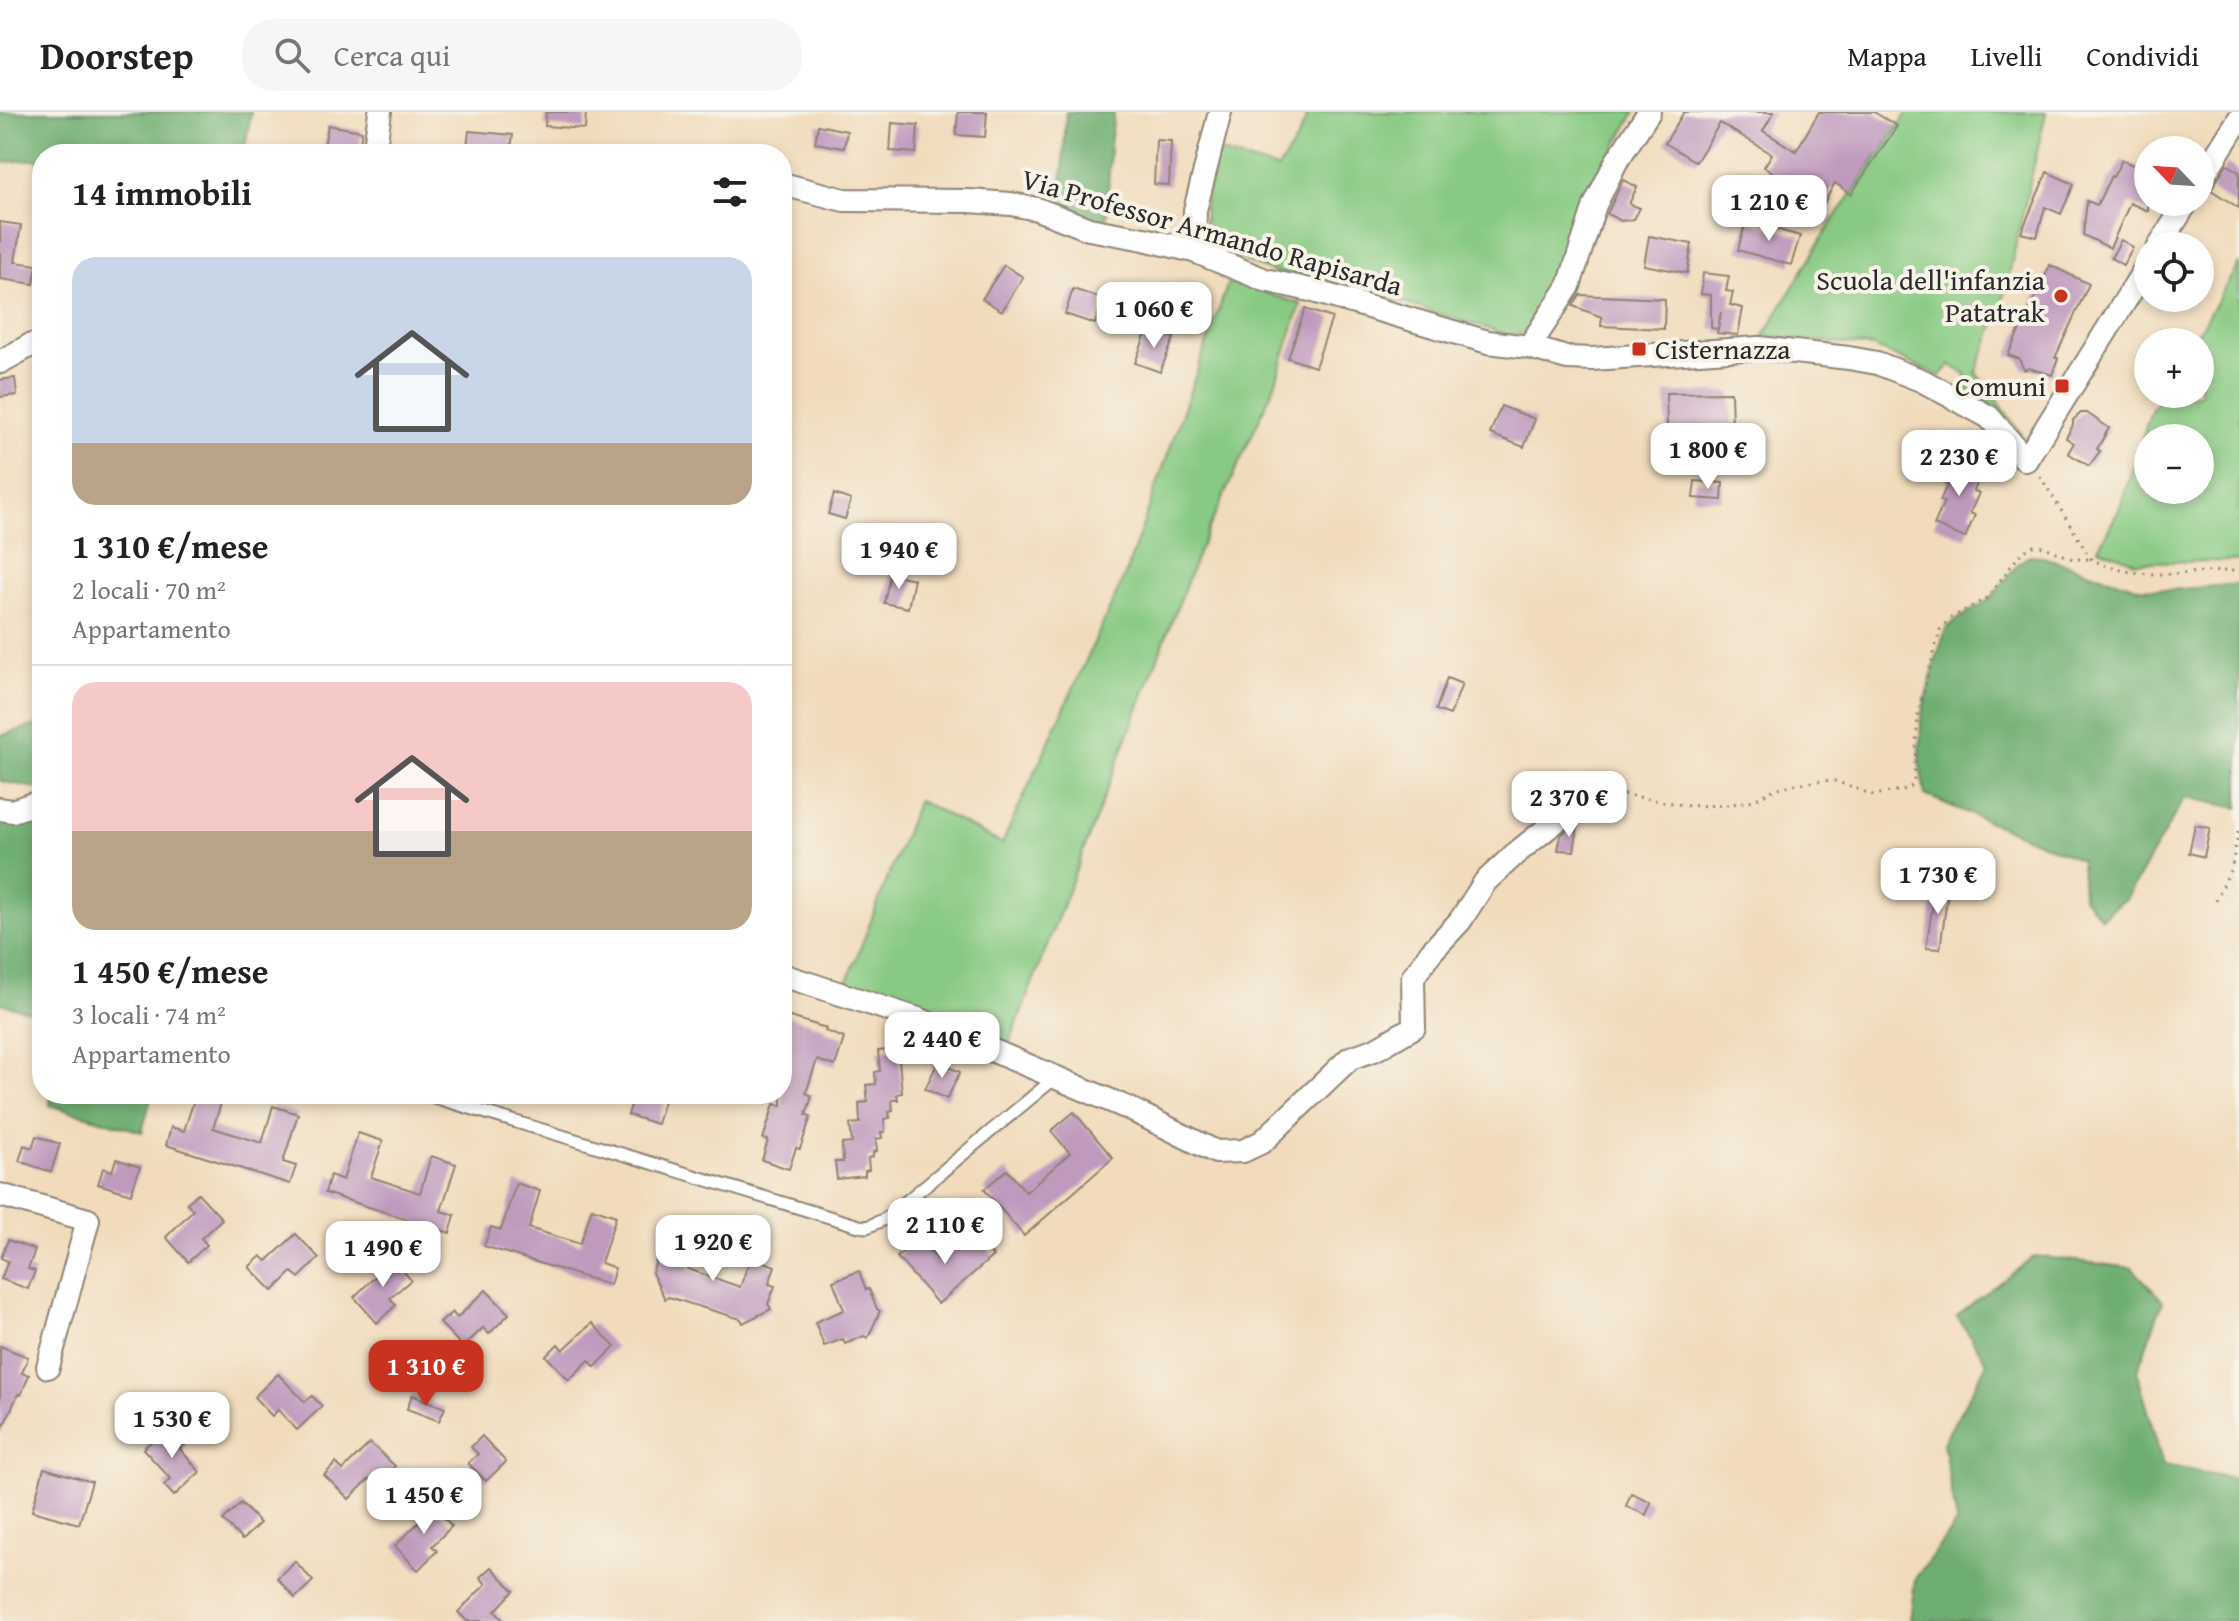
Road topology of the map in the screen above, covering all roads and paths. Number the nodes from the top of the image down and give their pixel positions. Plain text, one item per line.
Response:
1 (380, 112) edge
2 (1220, 112) edge
3 (1649, 112) edge
4 (2239, 119) edge
5 (375, 144) edge
6 (2214, 159) edge
7 (792, 187) edge
8 (1194, 251) junction
9 (2134, 286) edge
10 (32, 345) edge
11 (1529, 347) junction
12 (0, 362) edge
13 (2026, 460) junction
14 (2091, 559) junction
15 (2239, 571) edge
16 (32, 804) edge
17 (0, 809) edge
18 (1560, 818) joint
19 (2239, 826) edge
20 (2216, 901) dead end
21 (792, 978) edge
22 (1056, 1077) junction
23 (457, 1104) edge
24 (1, 1198) edge
25 (48, 1367) dead end

1 - 5 street
2 - 8 street
3 - 11 street
4 - 6 street
7 - 8 street, Via Professor Armando Rapisarda
8 - 11 street, Via Professor Armando Rapisarda
9 - 13 street
10 - 12 street
11 - 13 street, Via Professor Armando Rapisarda
13 - 14 path
14 - 15 path
14 - 18 path
16 - 17 street
18 - 22 street
19 - 20 path
21 - 22 street
22 - 23 lane
24 - 25 street

